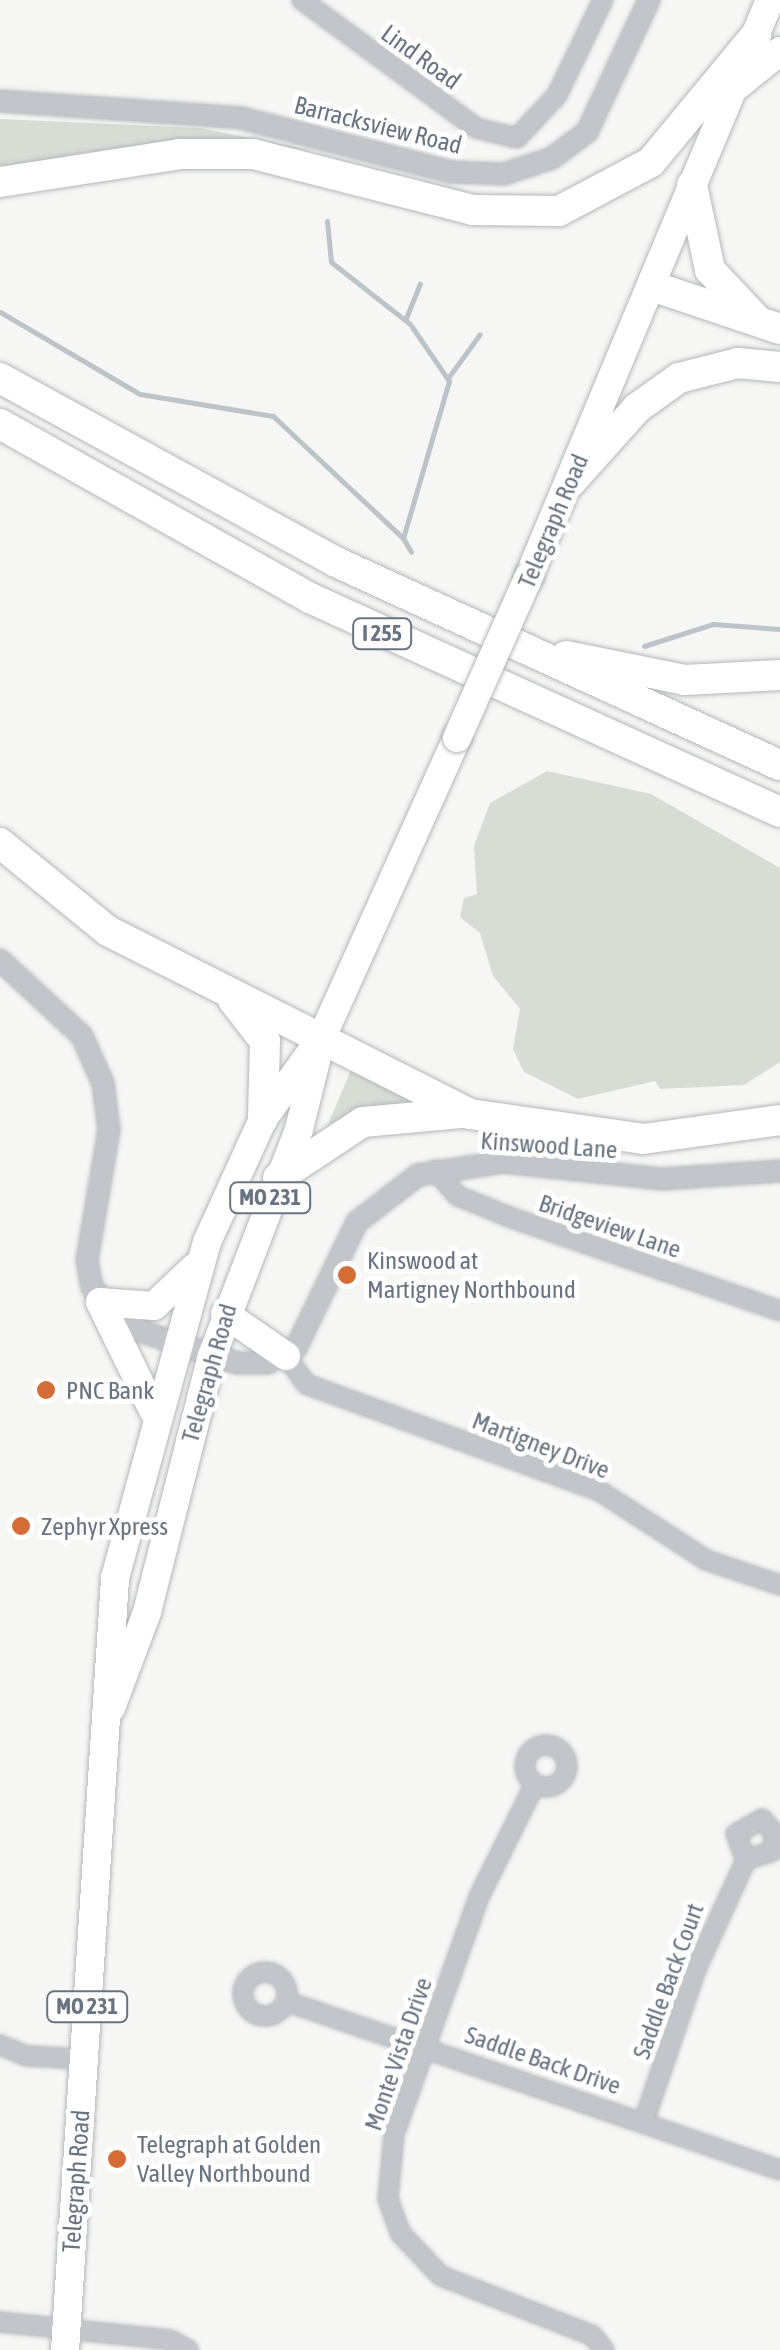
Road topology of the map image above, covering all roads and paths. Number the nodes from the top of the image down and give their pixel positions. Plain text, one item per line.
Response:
1 (302, 0) edge
2 (604, 0) edge
3 (649, 0) edge
4 (770, 0) edge
5 (768, 43) edge
6 (0, 102) edge
7 (0, 182) edge
8 (692, 186) junction
9 (652, 286) junction
10 (769, 325) edge
11 (780, 366) edge
12 (0, 378) edge
13 (0, 424) edge
14 (570, 483) junction
15 (509, 644) junction
16 (780, 674) edge
17 (780, 764) edge
18 (780, 812) edge
19 (0, 842) edge
20 (0, 960) edge
21 (224, 990) junction
22 (322, 1037) junction
23 (470, 1114) junction
24 (263, 1119) junction
25 (780, 1120) edge
26 (434, 1170) junction
27 (780, 1171) edge
28 (278, 1178) junction
29 (200, 1263) junction
30 (100, 1302) junction
31 (780, 1311) edge
32 (225, 1314) junction
33 (174, 1343) junction
34 (212, 1356) junction
35 (286, 1356) junction
36 (154, 1412) junction
37 (780, 1585) edge
38 (109, 1712) junction
39 (534, 1786) dead end
40 (746, 1860) dead end
41 (288, 2002) dead end
42 (0, 2045) edge
43 (426, 2047) junction
44 (83, 2059) junction
45 (644, 2121) junction
46 (780, 2170) edge
47 (0, 2322) edge
48 (66, 2340) edge
49 (189, 2350) edge
50 (604, 2350) edge

1 - 2 street, Lind Road
3 - 6 street, Barracksview Road
4 - 5 main road, Telegraph Road / MO 231
5 - 7 highway
5 - 8 main road, Telegraph Road / MO 231
8 - 9 main road, Telegraph Road / MO 231
8 - 10 highway
9 - 10 highway
9 - 14 main road, Telegraph Road / MO 231
11 - 14 highway
12 - 15 highway, I 255
13 - 18 highway, I 255
14 - 22 main road, Telegraph Road / MO 231, bridge
15 - 16 highway
15 - 17 highway, I 255
19 - 21 highway
20 - 30 street
21 - 22 highway
21 - 24 highway
22 - 23 highway
22 - 24 main road, Telegraph Road / MO 231
22 - 28 main road, Telegraph Road / MO 231
23 - 25 highway
23 - 28 highway
24 - 29 main road, Telegraph Road / MO 231
26 - 27 street, Kinswood Lane
26 - 31 street, Bridgeview Lane
26 - 35 street, Kinswood Lane
28 - 32 main road, Telegraph Road / MO 231
29 - 30 main road
29 - 33 main road, Telegraph Road / MO 231
30 - 33 street
30 - 36 main road
32 - 34 main road, Telegraph Road / MO 231
32 - 35 main road
33 - 34 street
33 - 36 main road, Telegraph Road / MO 231
34 - 35 street
34 - 38 main road, Telegraph Road / MO 231
35 - 37 street, Martigney Drive
36 - 38 main road, Telegraph Road / MO 231
38 - 44 main road, Telegraph Road / MO 231
39 - 43 street, Monte Vista Drive
40 - 45 street, Saddle Back Court
41 - 43 street, Saddle Back Drive
42 - 44 street
43 - 45 street, Saddle Back Drive
43 - 50 street, Monte Vista Drive
44 - 48 main road, Telegraph Road / MO 231
45 - 46 street, Saddle Back Drive
47 - 48 street
48 - 49 street

